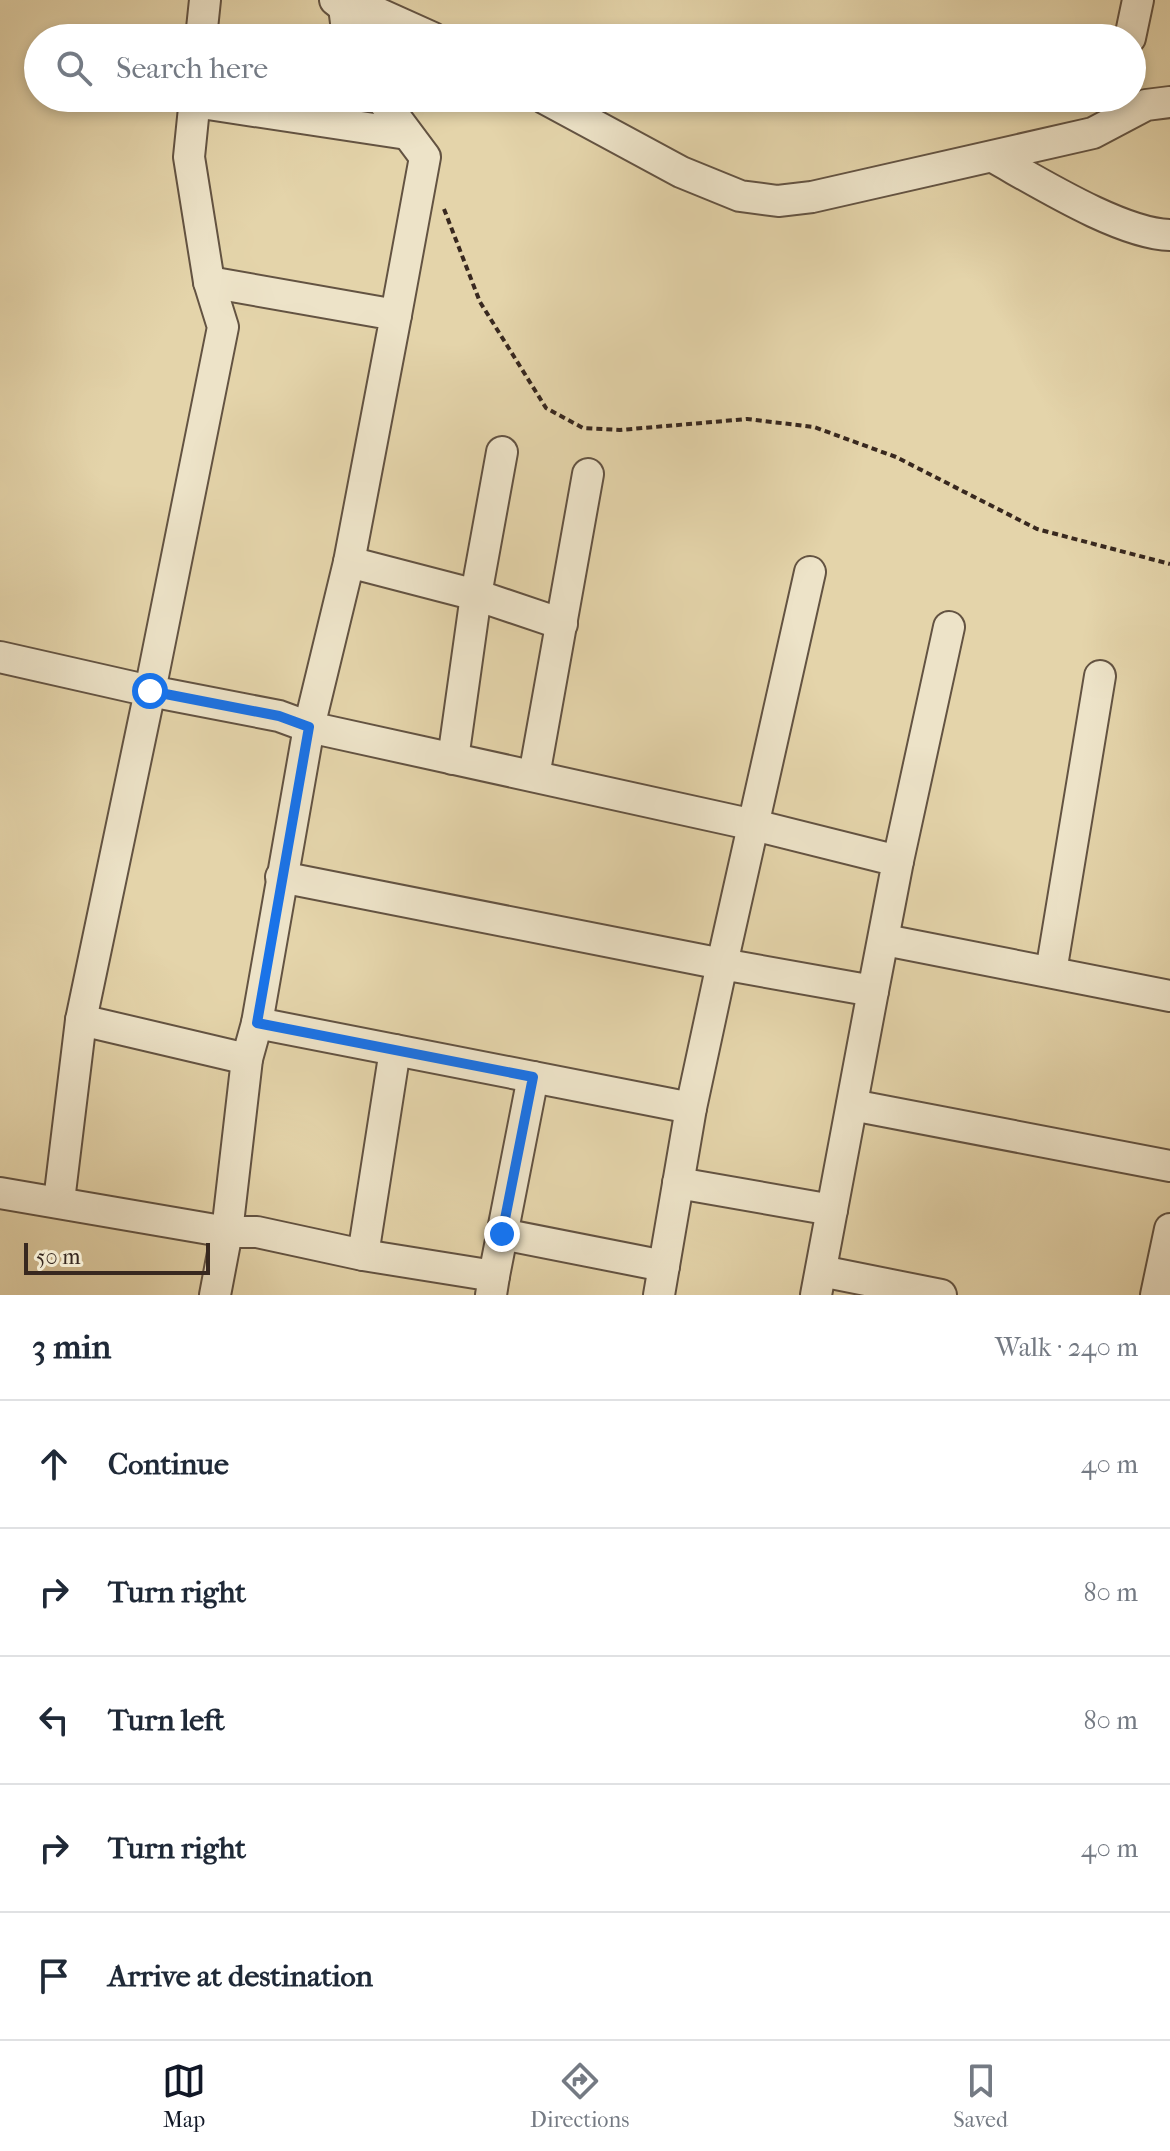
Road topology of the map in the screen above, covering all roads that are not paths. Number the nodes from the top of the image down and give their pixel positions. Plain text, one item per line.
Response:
1 (205, 0) edge
2 (1138, 0) edge
3 (339, 4) edge
4 (202, 24) edge
5 (344, 24) edge
6 (402, 24) edge
7 (1133, 24) edge
8 (194, 112) edge
9 (270, 112) edge
10 (391, 112) edge
11 (570, 112) edge
12 (1127, 112) edge
13 (407, 134) junction
14 (993, 157) junction
15 (1170, 235) edge
16 (209, 282) junction
17 (396, 315) junction
18 (502, 452) dead end
19 (588, 474) dead end
20 (349, 562) junction
21 (810, 572) dead end
22 (476, 595) junction
23 (562, 624) junction
24 (949, 627) dead end
25 (0, 657) edge
26 (1100, 676) dead end
27 (150, 691) junction
28 (309, 727) junction
29 (453, 759) junction
30 (534, 776) junction
31 (754, 825) junction
32 (898, 861) junction
33 (281, 877) junction
34 (885, 940) junction
35 (722, 964) junction
36 (1051, 972) junction
37 (873, 991) junction
38 (1170, 996) edge
39 (81, 1020) junction
40 (257, 1023) junction
41 (395, 1050) junction
42 (247, 1059) junction
43 (533, 1077) junction
44 (852, 1105) junction
45 (691, 1108) junction
46 (1170, 1166) edge
47 (678, 1183) junction
48 (0, 1193) edge
49 (59, 1201) junction
50 (832, 1210) junction
51 (227, 1232) junction
52 (502, 1234) junction
53 (1170, 1234) edge
54 (363, 1255) junction
55 (662, 1281) edge
56 (819, 1283) edge
57 (492, 1285) edge
58 (215, 1295) edge
59 (941, 1295) edge
60 (1156, 1295) edge

1 - 4 street
2 - 7 street
3 - 5 street
3 - 6 street
8 - 16 street
9 - 13 street
10 - 13 street
11 - 14 street
12 - 14 street
13 - 17 street
14 - 15 street
16 - 17 street
16 - 27 street
17 - 20 street
18 - 22 street
19 - 23 street
20 - 22 street
20 - 28 street
21 - 31 street
22 - 23 street
22 - 29 street
23 - 30 street
24 - 32 street
25 - 27 street
26 - 36 street
27 - 28 street
27 - 39 street
28 - 29 street
28 - 33 street
29 - 30 street
30 - 31 street
31 - 32 street
31 - 35 street
32 - 34 street
33 - 35 street
33 - 40 street
34 - 36 street
34 - 37 street
35 - 37 street
35 - 45 street
36 - 38 street
37 - 44 street
39 - 42 street
39 - 49 street
40 - 41 street
40 - 42 street
41 - 43 street
41 - 54 street
42 - 51 street
43 - 45 street
43 - 52 street
44 - 46 street
44 - 50 street
45 - 47 street
47 - 50 street
47 - 55 street
48 - 49 street
49 - 51 street
50 - 56 street
51 - 54 street
51 - 58 street
52 - 55 street
52 - 57 street
53 - 60 street
54 - 57 street
56 - 59 street

